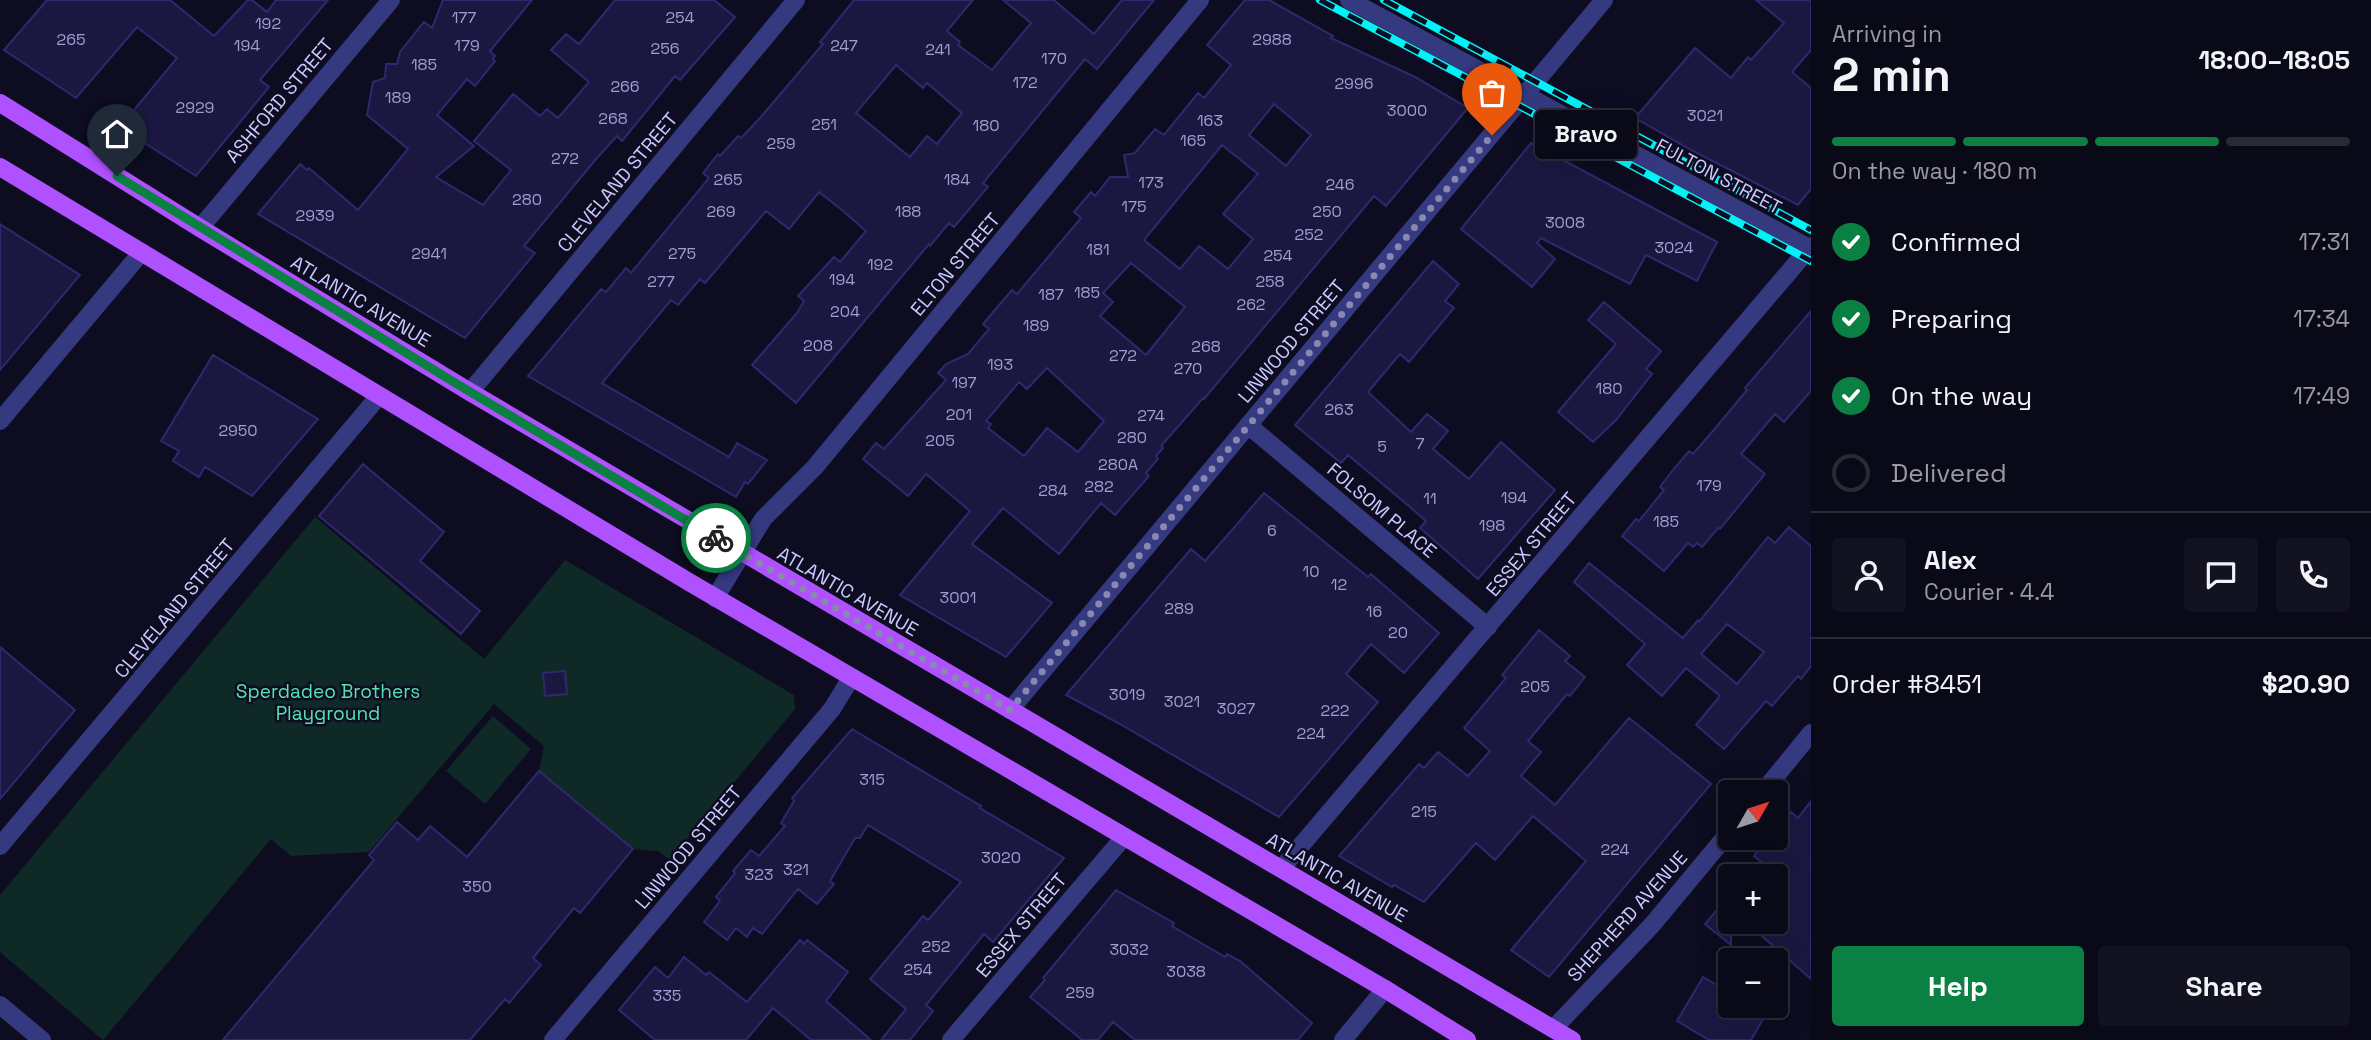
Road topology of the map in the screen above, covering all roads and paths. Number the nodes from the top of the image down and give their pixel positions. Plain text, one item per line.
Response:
1 (391, 0) edge
2 (796, 0) edge
3 (1200, 0) edge
4 (1349, 0) edge
5 (1604, 0) edge
6 (1525, 95) junction
7 (0, 103) edge
8 (0, 167) edge
9 (200, 228) junction
10 (1810, 248) edge
11 (141, 253) junction
12 (470, 392) junction
13 (379, 396) junction
14 (0, 421) edge
15 (1248, 425) junction
16 (742, 553) junction
17 (715, 598) junction
18 (1488, 627) junction
19 (851, 678) junction
20 (1010, 710) junction
21 (1811, 733) edge
22 (1773, 780) edge
23 (1124, 837) junction
24 (0, 846) edge
25 (1718, 846) edge
26 (1281, 869) junction
27 (1385, 989) junction
28 (0, 1005) edge
29 (1553, 1029) junction
30 (42, 1040) edge
31 (553, 1040) edge
32 (951, 1040) edge
33 (1343, 1040) edge
34 (1467, 1040) edge
35 (1572, 1040) edge

1 - 9 street, ASHFORD STREET
2 - 12 street, CLEVELAND STREET
3 - 16 street, ELTON STREET
4 - 6 street, FULTON STREET
5 - 6 street, LINWOOD STREET
6 - 10 street, FULTON STREET
6 - 15 street, LINWOOD STREET
7 - 9 main road, ATLANTIC AVENUE
8 - 11 main road
9 - 12 main road, ATLANTIC AVENUE
10 - 18 street, ESSEX STREET
11 - 13 main road
11 - 14 street
12 - 16 main road, ATLANTIC AVENUE
13 - 17 main road
13 - 24 street, CLEVELAND STREET
15 - 18 street, FOLSOM PLACE
15 - 20 street, LINWOOD STREET
16 - 17 street, ELTON STREET
16 - 20 main road, ATLANTIC AVENUE
17 - 19 main road
18 - 26 street, ESSEX STREET
19 - 23 main road
19 - 31 street, LINWOOD STREET
20 - 26 main road, ATLANTIC AVENUE
21 - 22 street
23 - 27 main road
23 - 32 street, ESSEX STREET
25 - 29 street, SHEPHERD AVENUE
26 - 29 main road, ATLANTIC AVENUE
27 - 33 street
27 - 34 main road
28 - 30 street
29 - 35 main road, ATLANTIC AVENUE

